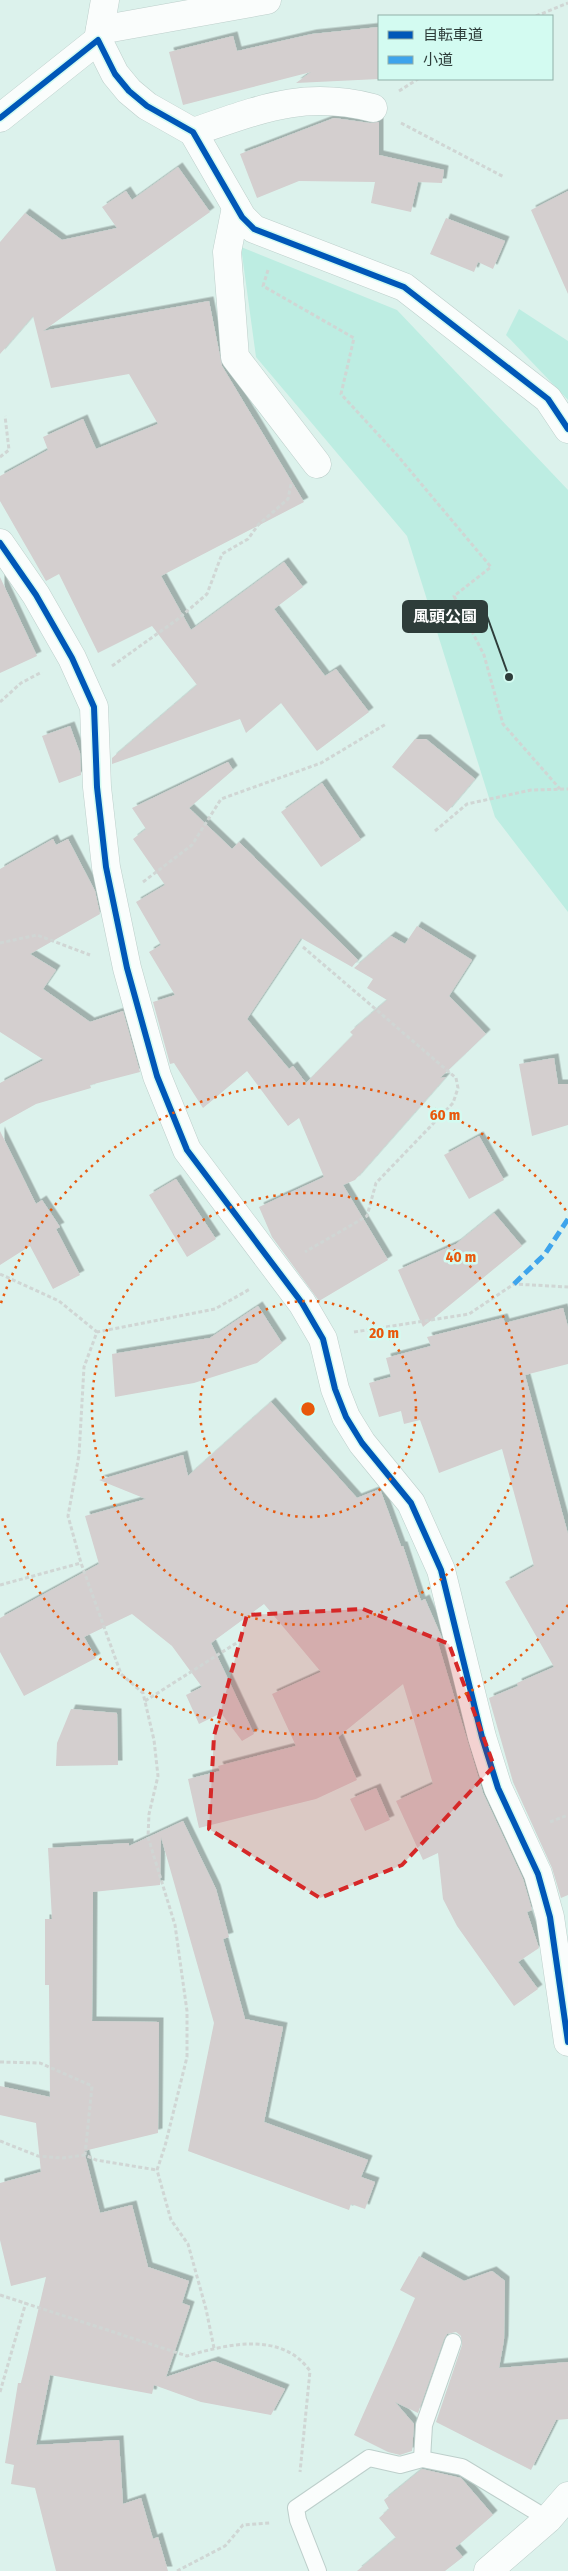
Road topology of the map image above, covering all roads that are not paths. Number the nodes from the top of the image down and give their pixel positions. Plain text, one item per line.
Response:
1 (106, 0) edge
2 (267, 0) edge
3 (99, 35) junction
4 (373, 108) road end
5 (0, 118) edge
6 (193, 132) junction
7 (236, 207) junction
8 (568, 428) edge
9 (317, 464) road end
10 (0, 543) edge
11 (568, 2042) edge
12 (453, 2342) dead end
13 (422, 2458) junction
14 (568, 2496) edge
15 (548, 2519) junction
16 (318, 2571) edge
17 (488, 2571) edge

1 - 3 street
2 - 3 street
3 - 5 street
3 - 6 street
4 - 6 street
6 - 7 street
7 - 8 street
7 - 9 street
10 - 11 street
12 - 13 lane
13 - 15 lane
13 - 16 lane
14 - 15 street
15 - 17 street

